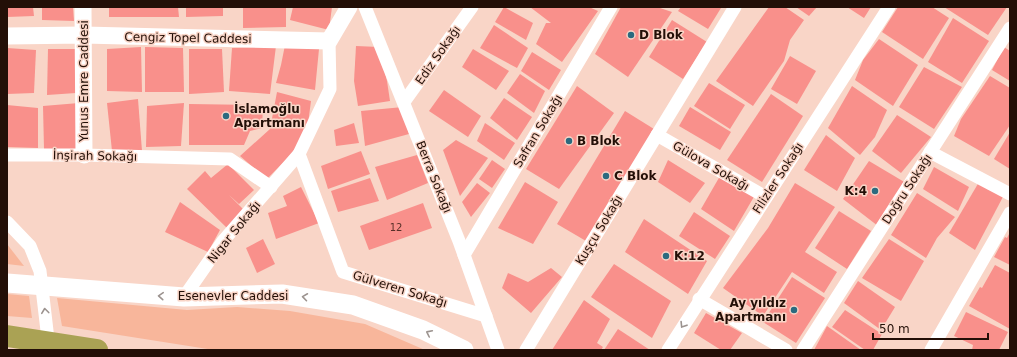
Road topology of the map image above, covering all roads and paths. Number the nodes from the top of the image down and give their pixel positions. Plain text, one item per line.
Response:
1 (83, 7) edge
2 (349, 7) edge
3 (365, 7) edge
4 (472, 7) edge
5 (611, 7) edge
6 (735, 7) edge
7 (889, 7) edge
8 (1010, 28) edge
9 (84, 35) junction
10 (7, 36) edge
11 (329, 42) junction
12 (404, 102) junction
13 (657, 135) junction
14 (930, 152) junction
15 (299, 154) junction
16 (7, 155) edge
17 (84, 155) junction
18 (271, 187) junction
19 (1010, 194) edge
20 (766, 197) junction
21 (1010, 213) edge
22 (7, 222) edge
23 (464, 255) junction
24 (7, 283) edge
25 (184, 297) junction
26 (699, 299) junction
27 (486, 316) junction
28 (7, 336) edge
29 (49, 345) edge
30 (97, 350) edge
31 (464, 350) edge
32 (498, 350) edge
33 (526, 350) edge
34 (668, 350) edge
35 (786, 350) edge
36 (803, 350) edge
37 (932, 350) edge

1 - 9 street, Yunus Emre Caddesi
2 - 11 street
3 - 12 street, Berra Sokağı
4 - 12 street, Ediz Sokağı
5 - 23 street, Safran Sokağı
6 - 13 street, Kuşçu Sokağı
7 - 20 street, Filizler Sokağı
8 - 14 street, Doğru Sokağı
9 - 10 street, Cengiz Topel Caddesi
9 - 11 street, Cengiz Topel Caddesi
9 - 17 street, Yunus Emre Caddesi
11 - 15 street, Nigar Sokağı
12 - 23 street, Berra Sokağı
13 - 20 street, Gülova Sokağı
13 - 33 street, Kuşçu Sokağı
14 - 19 street
14 - 36 street, Doğru Sokağı
15 - 18 street, Nigar Sokağı
15 - 27 street, Gülveren Sokağı
16 - 17 street, İnşirah Sokağı
17 - 18 street, İnşirah Sokağı
18 - 25 street, Nigar Sokağı
20 - 26 street, Filizler Sokağı
21 - 37 street
29 -> 22 street
23 - 27 street, Berra Sokağı
25 -> 24 main road, Esenevler Caddesi
31 -> 25 main road, Esenevler Caddesi
26 -> 34 street, Filizler Sokağı
26 - 35 street
27 - 32 street, Berra Sokağı
28 - 29 highway
29 - 30 highway

